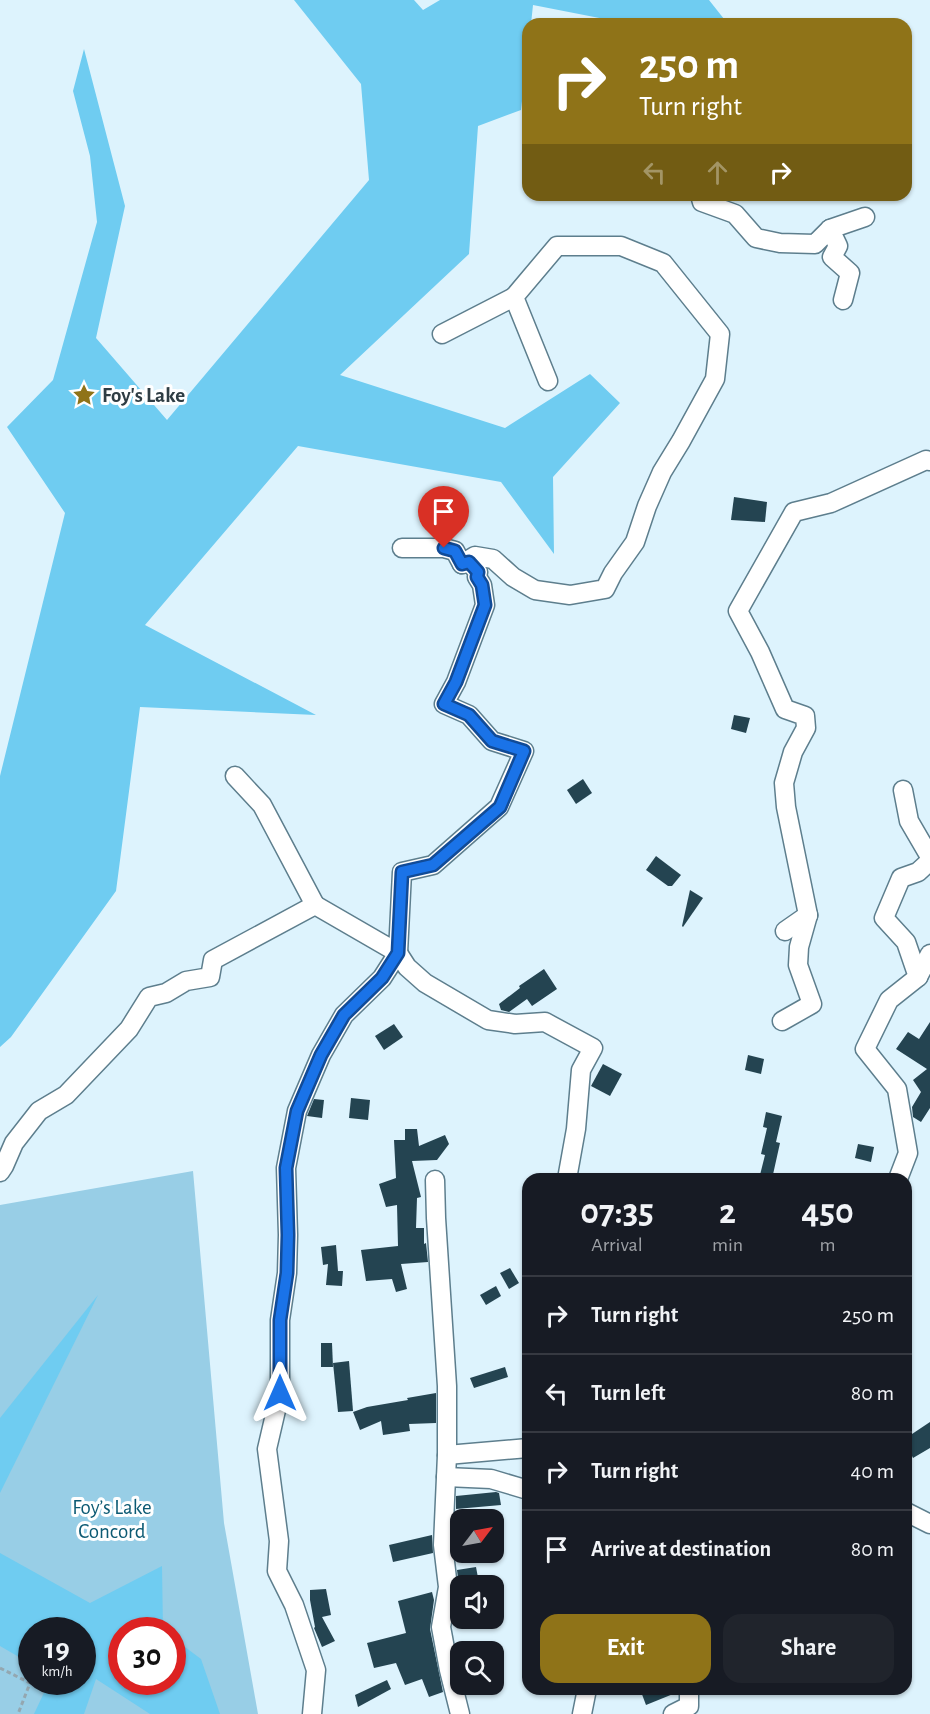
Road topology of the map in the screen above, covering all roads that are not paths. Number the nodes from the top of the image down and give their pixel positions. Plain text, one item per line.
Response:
1 (702, 201) edge
2 (865, 217) dead end
3 (830, 229) junction
4 (514, 297) junction
5 (843, 300) dead end
6 (442, 334) dead end
7 (548, 381) dead end
8 (930, 461) edge
9 (402, 548) dead end
10 (462, 564) junction
11 (235, 776) dead end
12 (903, 790) dead end
13 (930, 859) edge
14 (315, 905) junction
15 (808, 915) junction
16 (785, 931) dead end
17 (398, 953) junction
18 (930, 954) edge
19 (918, 977) junction
20 (782, 1021) dead end
21 (0, 1172) edge
22 (568, 1173) edge
23 (900, 1173) edge
24 (435, 1180) dead end
25 (522, 1449) edge
26 (447, 1455) junction
27 (447, 1477) junction
28 (522, 1488) edge
29 (912, 1515) edge
30 (930, 1524) edge
31 (586, 1695) edge
32 (312, 1714) edge
33 (460, 1714) edge
34 (582, 1714) edge

1 - 3 street
2 - 3 street
3 - 5 street
4 - 6 street
4 - 7 street
4 - 10 street
8 - 15 street
9 - 10 street
10 - 17 street
11 - 14 street
12 - 13 street
13 - 19 street
14 - 17 street
14 - 21 street
15 - 16 street
15 - 20 street
17 - 22 street
17 - 32 street
18 - 19 street
19 - 23 street
24 - 26 street
25 - 26 street
26 - 27 street
27 - 28 street
27 - 33 street
29 - 30 street
31 - 34 street

